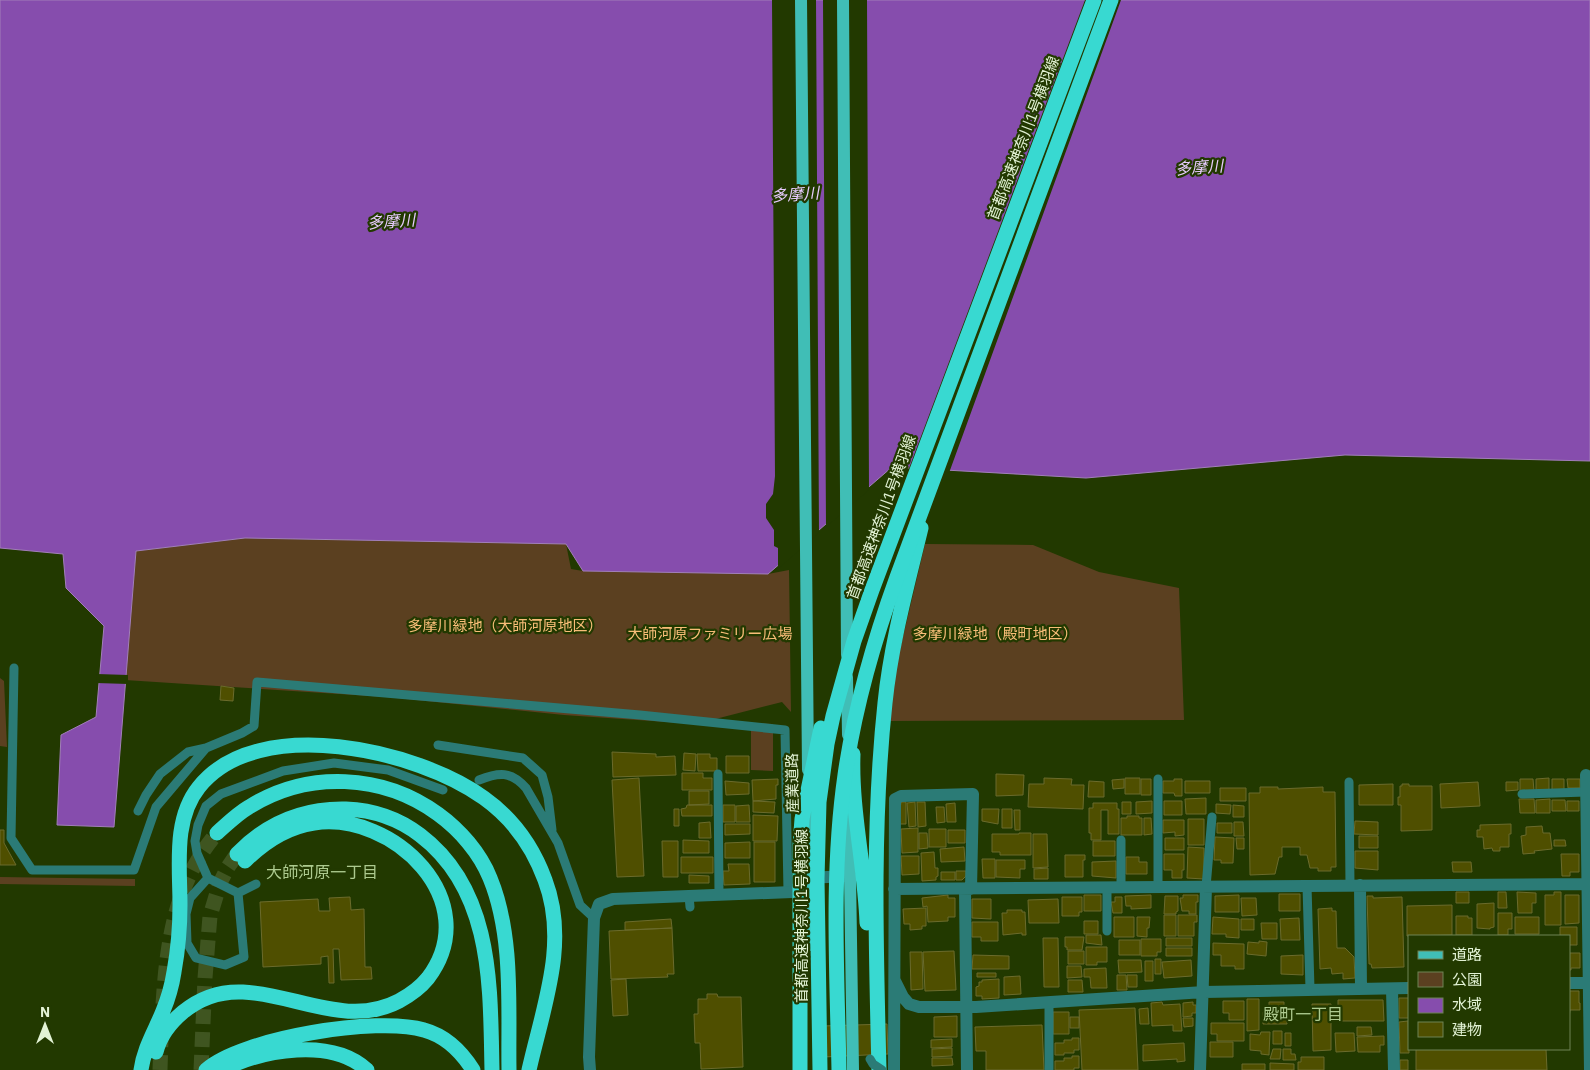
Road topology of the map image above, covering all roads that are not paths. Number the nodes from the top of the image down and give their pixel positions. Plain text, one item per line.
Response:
1 (801, 0) edge
2 (843, 0) edge
3 (1094, 0) edge
4 (1112, 0) edge
5 (932, 481) junction
6 (854, 641) junction
7 (14, 668) dead end
8 (852, 710) junction
9 (438, 745) dead end
10 (206, 748) junction
11 (718, 774) dead end
12 (1586, 775) dead end
13 (1158, 779) dead end
14 (479, 780) dead end
15 (1349, 782) dead end
16 (443, 790) dead end
17 (1586, 792) junction
18 (1522, 794) dead end
19 (138, 811) dead end
20 (1212, 817) dead end
21 (217, 833) tunnel mouth
22 (553, 835) junction
23 (1121, 840) dead end
24 (850, 876) junction
25 (208, 878) junction
26 (809, 878) junction
27 (256, 884) dead end
28 (1589, 884) edge
29 (1355, 885) junction
30 (1307, 886) junction
31 (1158, 887) junction
32 (1206, 887) junction
33 (1107, 888) junction
34 (1121, 888) junction
35 (894, 889) junction
36 (968, 889) junction
37 (788, 892) junction
38 (238, 893) junction
39 (719, 895) junction
40 (594, 918) junction
41 (1107, 931) dead end
42 (895, 981) junction
43 (1570, 983) edge
44 (1589, 983) edge
45 (1408, 988) edge
46 (1310, 989) junction
47 (1361, 989) junction
48 (1392, 989) junction
49 (1204, 992) junction
50 (1049, 1003) junction
51 (965, 1007) junction
52 (875, 1067) edge
53 (141, 1070) edge
54 (151, 1070) edge
55 (206, 1070) edge
56 (222, 1070) edge
57 (367, 1070) edge
58 (473, 1070) edge
59 (492, 1070) edge
60 (509, 1070) edge
61 (529, 1070) edge
62 (590, 1070) edge
63 (800, 1070) edge
64 (814, 1070) edge
65 (820, 1070) edge
66 (839, 1070) edge
67 (854, 1070) edge
68 (894, 1070) edge
69 (966, 1070) edge
70 (1049, 1070) edge
71 (1200, 1070) edge
72 (1394, 1070) edge
73 (1590, 1070) edge

1 - 26 main road, 産業道路
2 - 8 main road, bridge
3 - 6 highway, 首都高速神奈川1号横羽線, bridge
4 - 5 highway, bridge
5 - 8 highway, bridge
5 - 52 highway, bridge
6 - 63 highway, bridge
6 - 65 highway, 首都高速神奈川1号横羽線, bridge
7 - 10 lane
8 - 24 main road
8 - 52 highway, bridge
8 - 66 highway, bridge
9 - 22 lane
10 - 19 lane
10 - 37 lane
11 - 39 lane
12 - 17 street
13 - 31 lane
14 - 22 lane
15 - 29 lane
16 - 25 lane
17 - 18 lane
17 - 28 street
20 - 32 lane
21 - 60 highway
22 - 40 lane
23 - 34 lane
24 - 26 street
24 - 67 main road
25 - 38 lane
25 - 38 lane
26 - 37 street
26 - 64 main road, 産業道路
27 - 38 lane
28 - 29 street
28 - 44 street
29 - 30 street
29 - 47 street
30 - 32 street
30 - 46 lane
31 - 32 street
31 - 34 street
32 - 49 street
33 - 34 street
33 - 36 street
33 - 41 lane
35 - 36 street
35 - 36 street
35 - 42 street
36 - 51 street
37 - 39 street
39 - 40 street
40 - 62 street
42 - 51 street
42 - 68 street
43 - 44 street
44 - 73 street
45 - 48 street
46 - 47 street
46 - 49 street
47 - 48 street
48 - 72 street
49 - 50 street
49 - 71 street
50 - 51 street
50 - 70 lane
51 - 69 street
53 - 61 highway
54 - 59 highway
55 - 58 highway
56 - 57 highway

